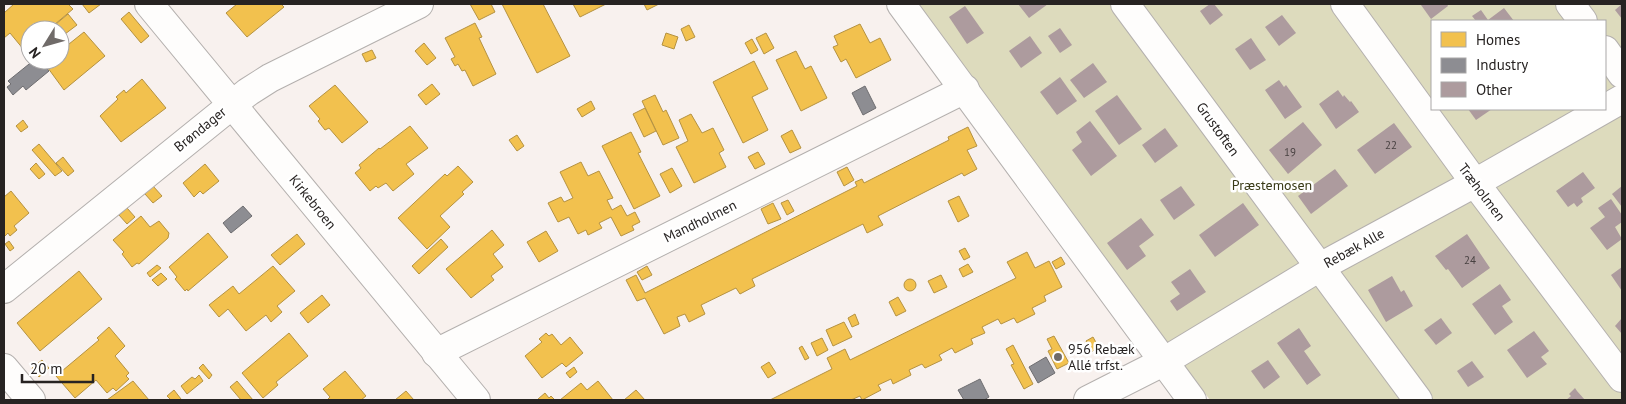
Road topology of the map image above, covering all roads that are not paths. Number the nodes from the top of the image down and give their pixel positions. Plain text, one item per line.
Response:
1 (148, 4) edge
2 (419, 4) edge
3 (901, 4) edge
4 (1126, 4) edge
5 (1345, 4) edge
6 (1570, 4) edge
7 (1582, 20) edge
8 (1606, 51) edge
9 (1622, 74) edge
10 (965, 89) junction
11 (1622, 99) edge
12 (232, 103) junction
13 (1606, 108) edge
14 (1603, 110) edge
15 (1475, 183) junction
16 (1320, 267) junction
17 (4, 289) edge
18 (436, 353) junction
19 (1163, 362) junction
20 (4, 368) edge
21 (1622, 378) edge
22 (30, 400) edge
23 (476, 400) edge
24 (1088, 400) edge
25 (1192, 400) edge
26 (1418, 400) edge

1 - 12 street, Kirkebroen
2 - 12 street, Brøndager
3 - 10 street
4 - 16 street, Grustoften
5 - 15 street, Træholmen
6 - 7 street
8 - 9 street
10 - 18 street, Mandholmen
10 - 19 street
11 - 13 street, Rebæk Alle
12 - 17 street, Brøndager
12 - 18 street, Kirkebroen
14 - 15 street, Rebæk Alle
15 - 16 street, Rebæk Alle
15 - 21 street, Træholmen
16 - 19 street, Rebæk Alle
16 - 26 street, Grustoften
18 - 23 street, Kirkebroen
19 - 24 street, Rebæk Alle
19 - 25 street
20 - 22 street

